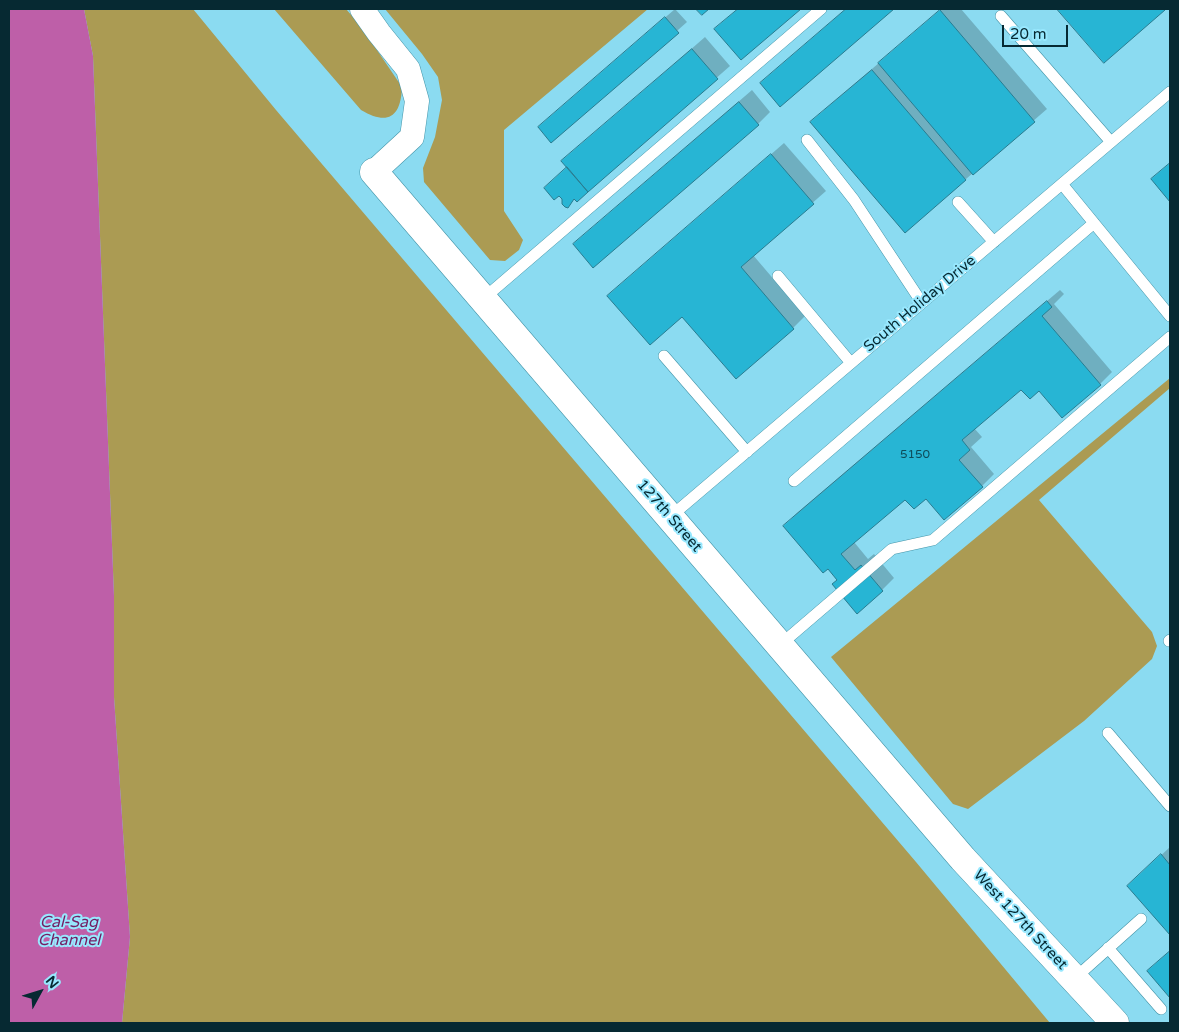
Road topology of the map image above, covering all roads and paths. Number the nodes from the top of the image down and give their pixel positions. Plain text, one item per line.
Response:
1 (362, 9) edge
2 (821, 9) edge
3 (1001, 16) dead end
4 (1170, 92) edge
5 (808, 140) dead end
6 (1111, 142) junction
7 (374, 172) joint
8 (1062, 184) junction
9 (958, 202) dead end
10 (1094, 223) junction
11 (994, 242) junction
12 (778, 276) dead end
13 (483, 299) junction
14 (922, 303) junction
15 (1170, 316) edge
16 (1170, 337) edge
17 (664, 356) dead end
18 (851, 363) junction
19 (747, 452) junction
20 (794, 481) dead end
21 (670, 517) junction
22 (780, 645) junction
23 (1108, 733) dead end
24 (1170, 806) edge
25 (964, 859) junction
26 (1141, 920) dead end
27 (1108, 948) junction
28 (1074, 979) junction
29 (1161, 1009) dead end
30 (1090, 1023) edge
31 (1115, 1023) edge

1 - 7 street
2 - 13 lane
3 - 6 lane
4 - 6 lane, South Holiday Drive
5 - 14 lane
6 - 8 lane, South Holiday Drive
7 - 13 main road, 127th Street
8 - 10 lane
8 - 11 lane, South Holiday Drive
9 - 11 lane
10 - 15 lane
10 - 20 lane
11 - 14 lane, South Holiday Drive
12 - 18 lane
13 - 21 main road, 127th Street
14 - 18 lane, South Holiday Drive
16 - 22 lane
17 - 19 lane
18 - 19 lane, South Holiday Drive
19 - 21 lane, South Holiday Drive
21 - 22 main road, 127th Street
22 - 25 main road, 127th Street
23 - 24 lane
25 - 28 main road, West 127th Street
25 - 30 main road, West 127th Street
26 - 27 lane
27 - 28 lane
27 - 29 lane
28 - 31 main road, West 127th Street

